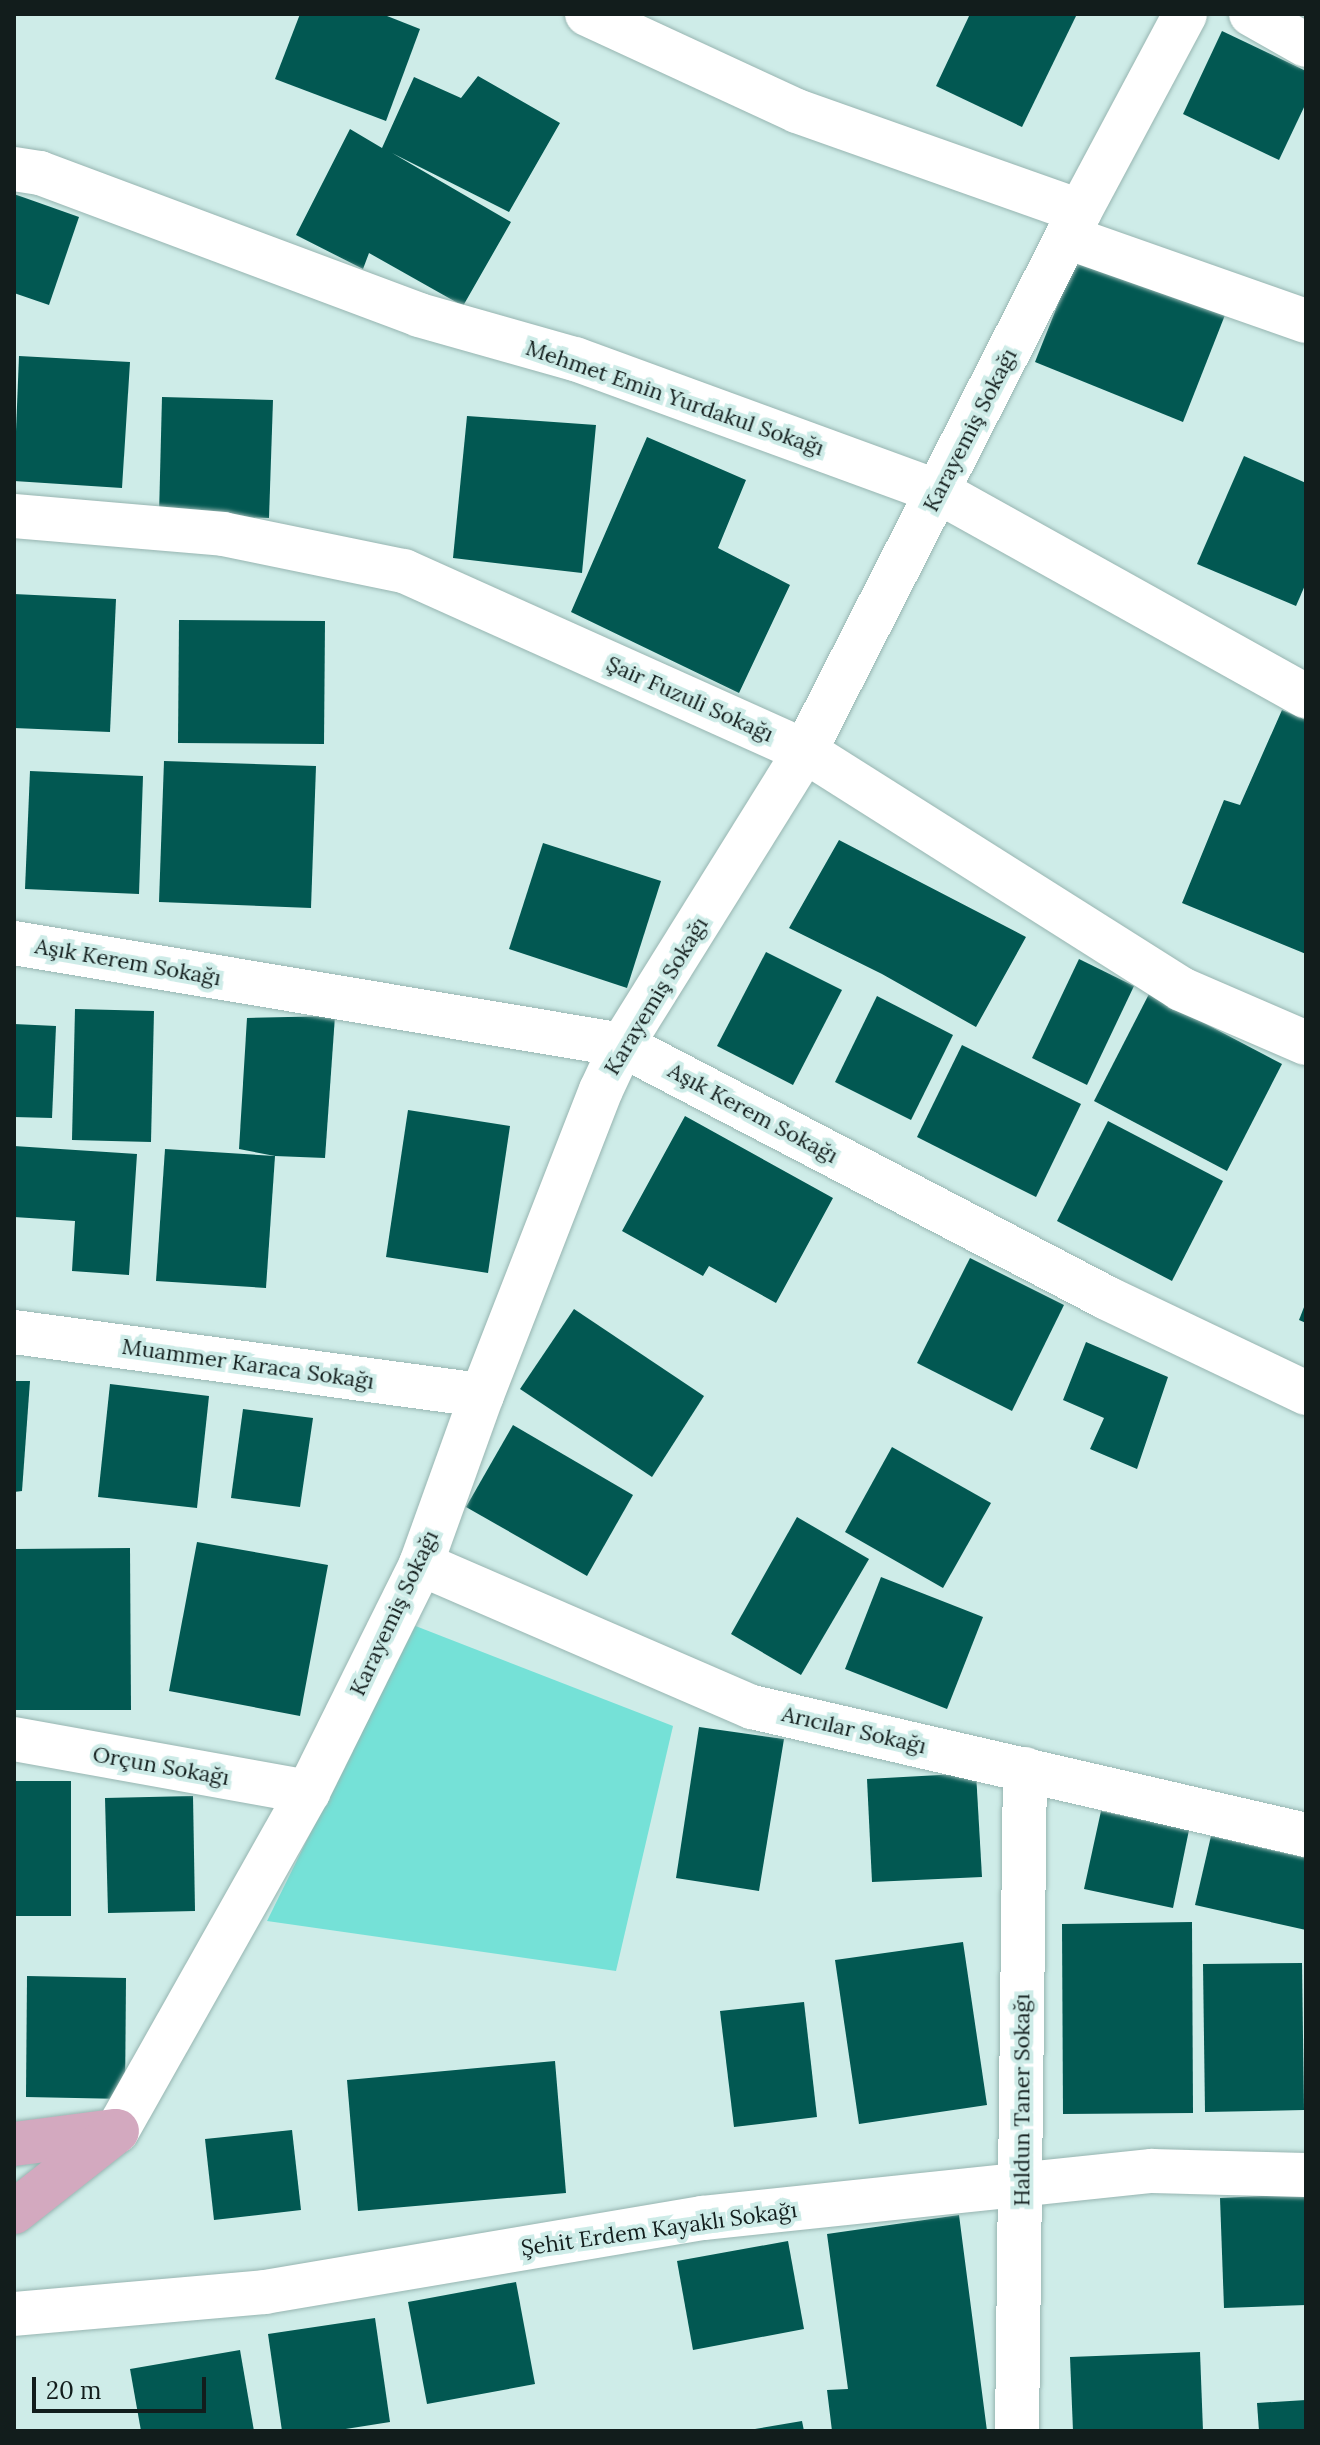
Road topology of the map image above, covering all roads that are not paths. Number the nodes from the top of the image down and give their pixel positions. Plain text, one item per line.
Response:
1 (1185, 14) edge
2 (1251, 14) edge
3 (614, 20) edge
4 (1306, 45) edge
5 (14, 169) edge
6 (1074, 224) junction
7 (1306, 321) edge
8 (939, 492) junction
9 (14, 516) edge
10 (1306, 696) edge
11 (805, 751) junction
12 (14, 943) edge
13 (1306, 1043) edge
14 (622, 1045) junction
15 (14, 1332) edge
16 (1306, 1393) edge
17 (482, 1395) junction
18 (421, 1564) junction
19 (14, 1739) edge
20 (1025, 1769) junction
21 (308, 1792) junction
22 (1306, 1835) edge
23 (117, 2131) junction
24 (14, 2144) edge
25 (1306, 2175) edge
26 (1022, 2185) junction
27 (14, 2212) edge
28 (14, 2314) edge
29 (1017, 2431) edge

1 - 6 street, Karayemiş Sokağı
2 - 4 street
3 - 6 street
5 - 8 street, Mehmet Emin Yurdakul Sokağı
6 - 7 street
6 - 8 street, Karayemiş Sokağı
8 - 10 street, Mehmet Emin Yurdakul Sokağı
8 - 11 street, Karayemiş Sokağı
9 - 11 street, Şair Fuzuli Sokağı
11 - 13 street, Şair Fuzuli Sokağı
11 - 14 street, Karayemiş Sokağı
12 - 14 street, Aşık Kerem Sokağı
14 - 16 street, Aşık Kerem Sokağı
14 - 17 street, Karayemiş Sokağı
15 - 17 street, Muammer Karaca Sokağı
17 - 18 street, Karayemiş Sokağı
18 - 20 street, Arıcılar Sokağı
18 - 21 street, Karayemiş Sokağı
19 - 21 street, Orçun Sokağı
20 - 22 street, Arıcılar Sokağı
20 - 26 street, Haldun Taner Sokağı
21 - 23 street, Karayemiş Sokağı
23 - 24 main road
23 - 27 main road
25 - 26 street, Şehit Erdem Kayaklı Sokağı
26 - 28 street, Şehit Erdem Kayaklı Sokağı
26 - 29 street, Haldun Taner Sokağı

